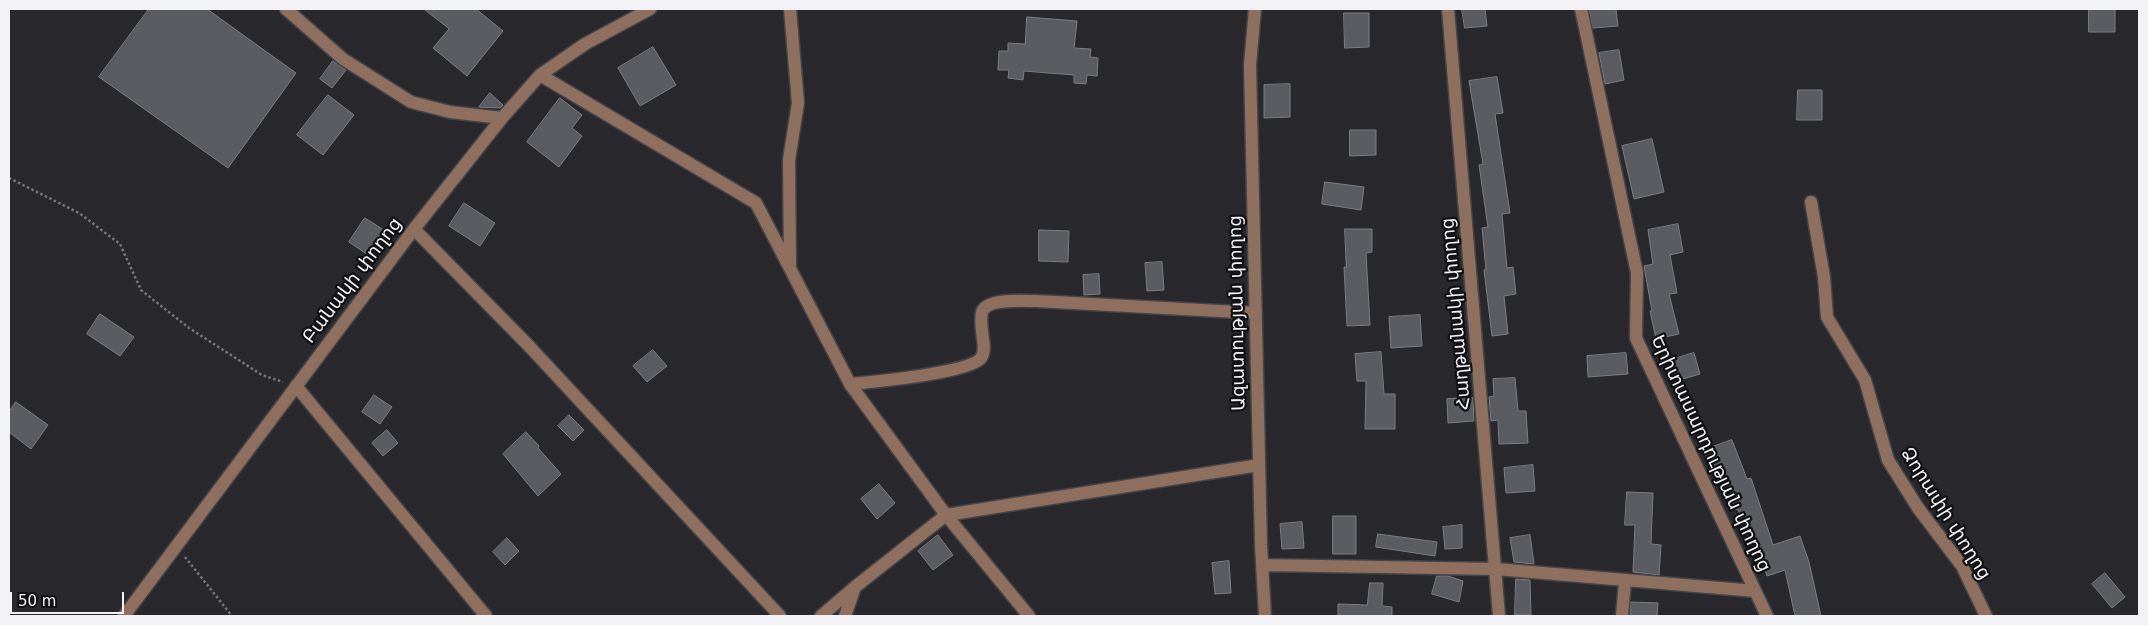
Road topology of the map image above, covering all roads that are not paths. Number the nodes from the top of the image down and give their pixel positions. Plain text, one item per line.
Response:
1 (286, 9) edge
2 (650, 9) edge
3 (790, 9) edge
4 (1255, 9) edge
5 (1448, 9) edge
6 (1581, 9) edge
7 (540, 74) junction
8 (502, 118) junction
9 (1811, 202) dead end
10 (414, 230) junction
11 (790, 267) junction
12 (1256, 313) junction
13 (850, 384) junction
14 (296, 386) junction
15 (1259, 465) junction
16 (946, 515) junction
17 (1262, 566) junction
18 (1496, 569) junction
19 (1625, 581) junction
20 (855, 587) junction
21 (1755, 591) junction
22 (124, 616) edge
23 (486, 616) edge
24 (780, 616) edge
25 (821, 616) edge
26 (845, 616) edge
27 (1029, 616) edge
28 (1265, 616) edge
29 (1498, 616) edge
30 (1622, 616) edge
31 (1767, 616) edge
32 (1986, 616) edge

1 - 8 street
2 - 7 street, Բանակի փողոց
3 - 11 street
4 - 12 street, Ազատության փողոց
5 - 18 street, Հաղթանակի փողոց
6 - 21 street, Երիտասարդության փողոց
7 - 8 street, Բանակի փողոց
7 - 11 street
8 - 10 street, Բանակի փողոց
9 - 32 street, Ձորափի փողոց
10 - 14 street, Բանակի փողոց
10 - 24 street
11 - 13 street
12 - 13 street
12 - 15 street, Ազատության փողոց
13 - 16 street
14 - 22 street, Բանակի փողոց
14 - 23 street
15 - 16 street
15 - 17 street, Ազատության փողոց
16 - 20 street
16 - 27 street
17 - 18 street
17 - 28 street, Ազատության փողոց
18 - 19 street
18 - 29 street, Հաղթանակի փողոց
19 - 21 street
19 - 30 street
20 - 25 street
20 - 26 street
21 - 31 street, Երիտասարդության փողոց

